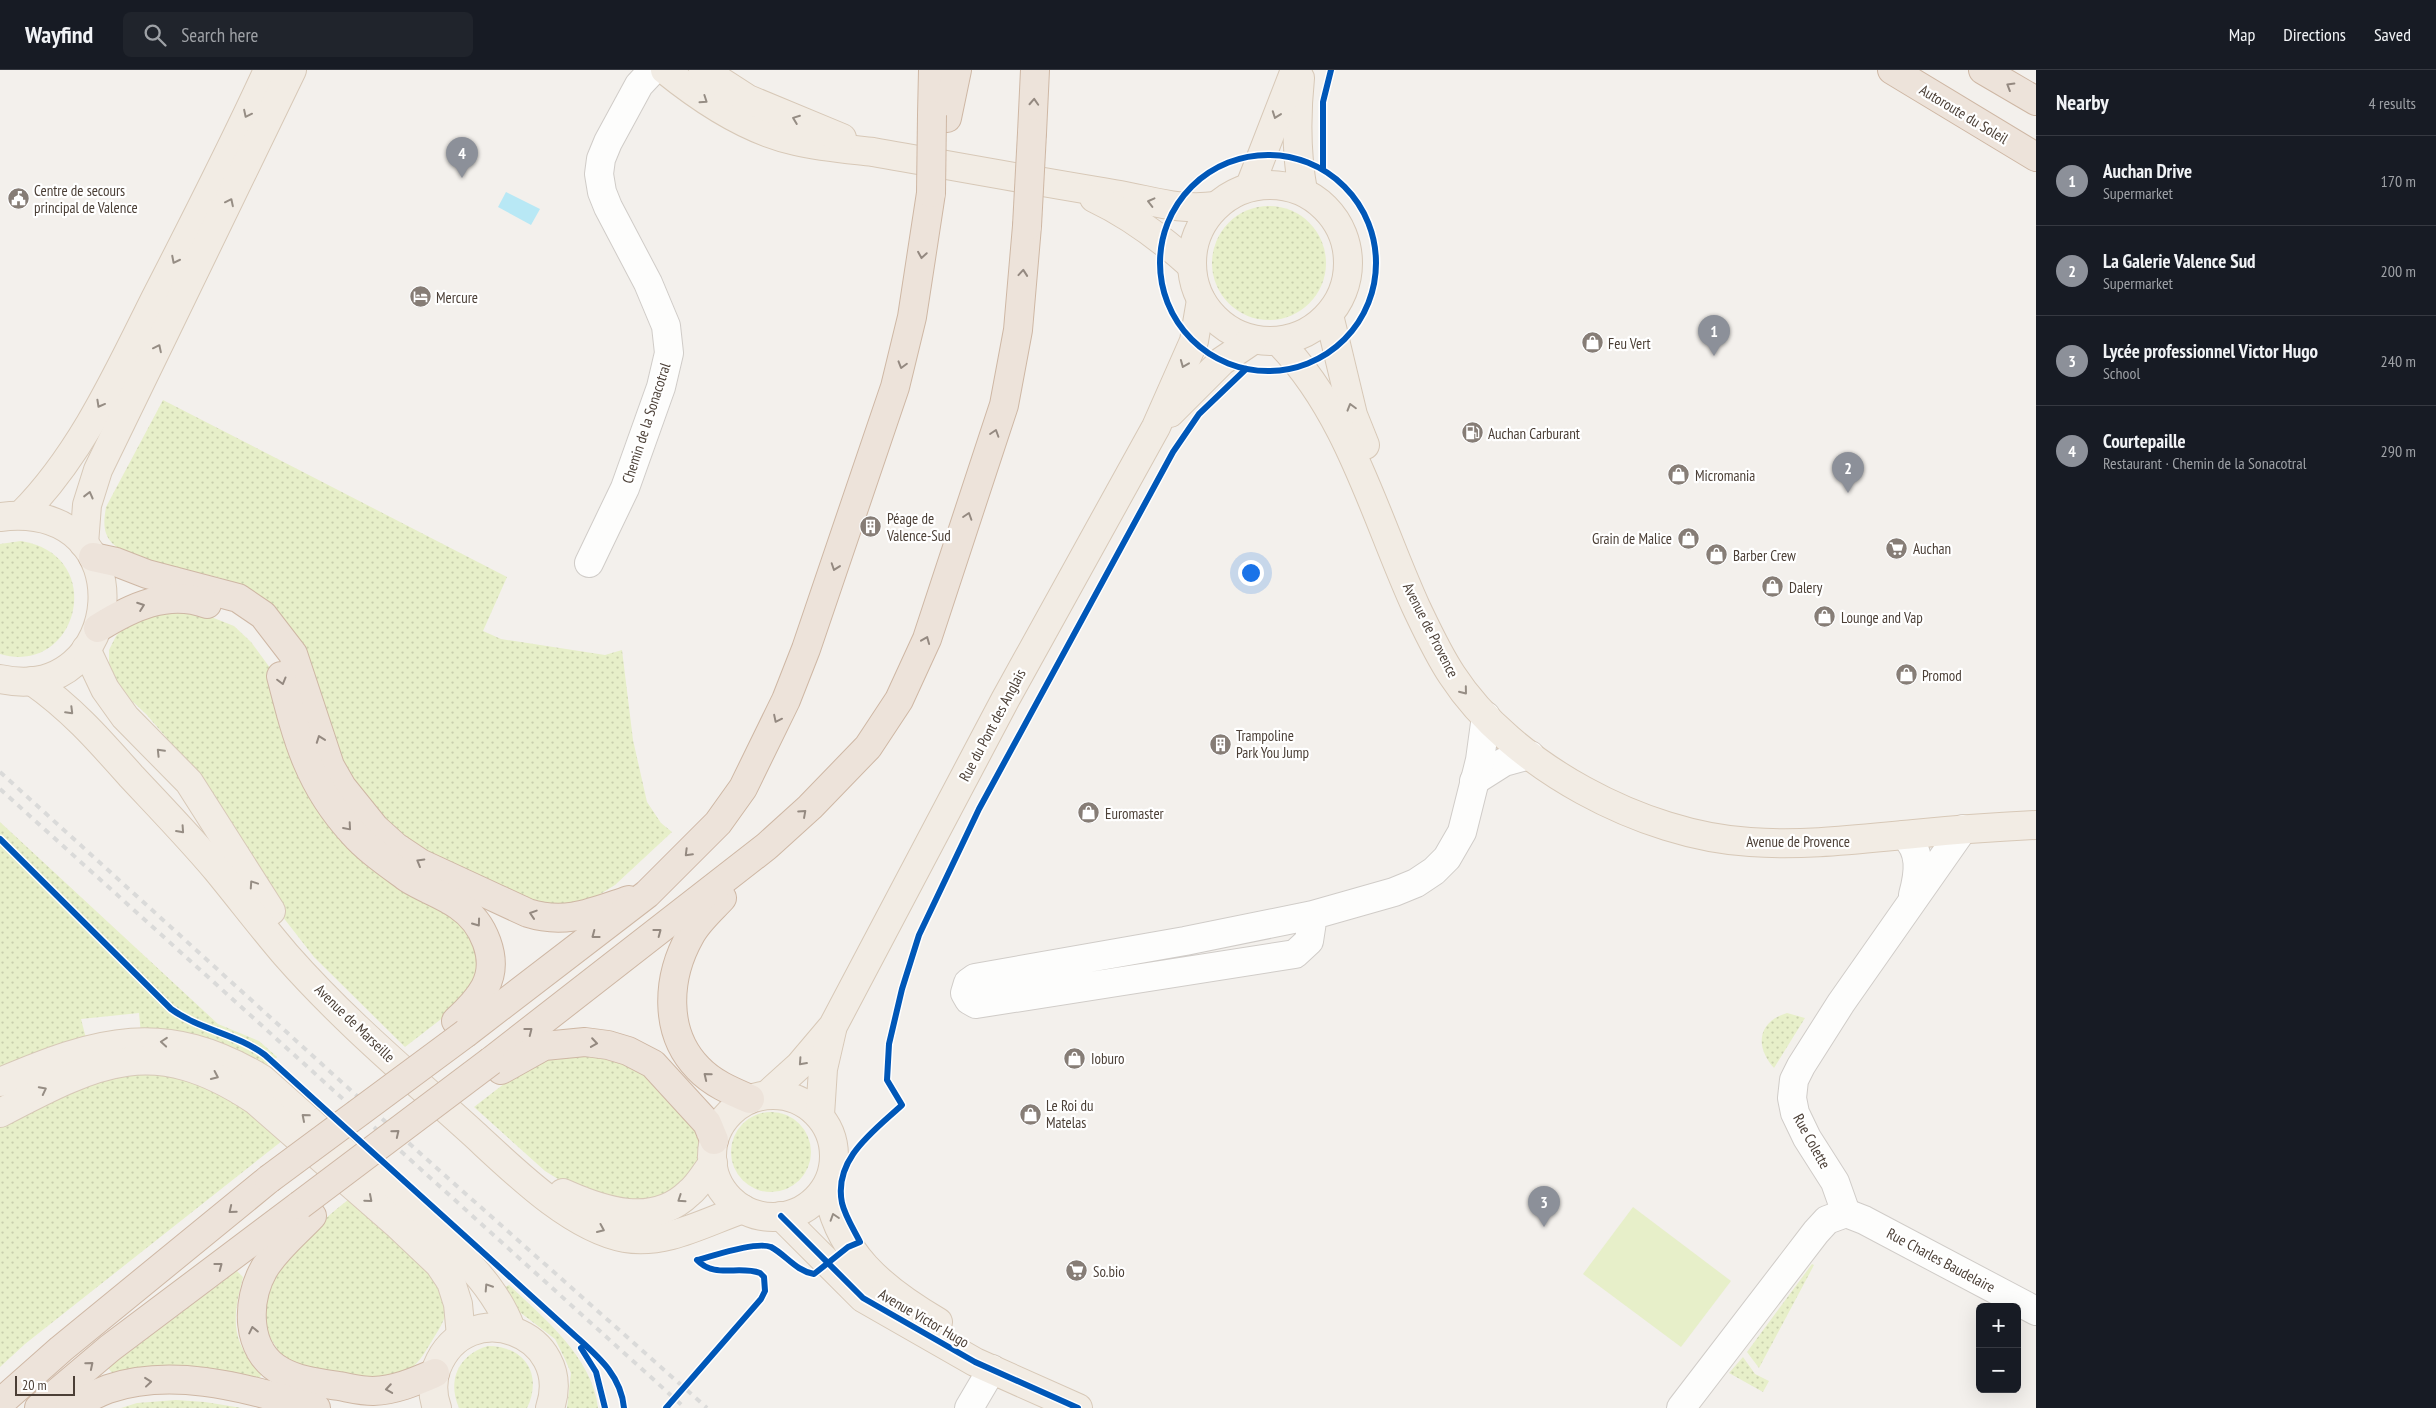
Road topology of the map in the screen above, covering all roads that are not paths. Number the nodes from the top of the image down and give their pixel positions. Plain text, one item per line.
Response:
1 (268, 70) edge
2 (292, 70) edge
3 (653, 70) edge
4 (665, 70) edge
5 (703, 70) edge
6 (933, 70) edge
7 (957, 70) edge
8 (1035, 70) edge
9 (1294, 70) edge
10 (1301, 70) edge
11 (1882, 70) edge
12 (1892, 70) edge
13 (1983, 70) edge
14 (2036, 102) edge
15 (939, 117) junction
16 (1985, 127) junction
17 (873, 152) junction
18 (2036, 157) edge
19 (1069, 186) junction
20 (1250, 186) junction
21 (1303, 191) junction
22 (1216, 206) junction
23 (1191, 265) junction
24 (1201, 300) junction
25 (1329, 315) junction
26 (1265, 340) junction
27 (1156, 427) junction
28 (11, 516) edge
29 (89, 550) junction
30 (589, 563) dead end
31 (92, 639) junction
32 (11, 684) edge
33 (1486, 716) junction
34 (1530, 755) junction
35 (1474, 781) junction
36 (2036, 810) edge
37 (2036, 825) edge
38 (1963, 829) junction
39 (1904, 835) junction
40 (767, 846) junction
41 (647, 894) junction
42 (1912, 899) junction
43 (1314, 915) junction
44 (832, 1026) junction
45 (461, 1027) junction
46 (495, 1066) junction
47 (0, 1082) edge
48 (759, 1097) junction
49 (0, 1113) edge
50 (820, 1115) junction
51 (714, 1151) junction
52 (827, 1186) junction
53 (743, 1208) junction
54 (306, 1211) junction
55 (1846, 1213) junction
56 (781, 1216) junction
57 (165, 1264) junction
58 (2036, 1310) edge
59 (511, 1329) junction
60 (461, 1336) junction
61 (992, 1369) junction
62 (435, 1373) junction
63 (0, 1385) edge
64 (0, 1403) edge
65 (39, 1408) edge
66 (70, 1408) edge
67 (316, 1408) edge
68 (437, 1408) edge
69 (550, 1408) edge
70 (969, 1408) edge
71 (1079, 1408) edge
72 (1681, 1408) edge

1 -> 28 main road
29 -> 2 main road
3 - 30 street, Chemin de la Sonacotral
4 -> 17 main road
17 -> 5 main road
6 - 15 highway
7 - 15 highway
40 -> 8 highway, bridge
9 -> 20 main road
10 - 21 main road
11 - 16 highway
12 - 16 highway, Autoroute du Soleil
14 -> 13 highway
15 -> 41 highway, bridge
16 - 18 highway, Autoroute du Soleil
17 - 19 main road
22 -> 19 main road
19 - 23 main road
20 - 21 main road
20 - 22 main road
21 - 25 main road
22 - 23 main road
23 - 24 main road
24 - 26 main road
24 -> 27 main road, Rue du Pont des Anglais
25 - 26 main road
36 -> 25 main road, Avenue de Provence
26 - 27 main road, Rue du Pont des Anglais
26 -> 33 main road, Avenue de Provence
27 - 44 main road, Rue du Pont des Anglais
28 - 29 main road
29 - 31 main road
41 -> 29 highway
31 - 32 main road
31 -> 45 highway
51 -> 31 main road, Avenue de Marseille
32 -> 53 main road, Avenue de Marseille
33 - 34 main road, Avenue de Provence
33 - 35 street
34 - 35 street
34 - 39 main road, Avenue de Provence
35 - 43 street
37 - 38 main road, Avenue de Provence
38 - 39 main road, Avenue de Provence
38 - 42 street, Rue Colette
39 - 42 street
46 -> 40 highway
48 -> 40 highway
41 -> 45 highway
42 - 55 street, Rue Colette
43 - 43 street
44 -> 48 main road, Rue du Pont des Anglais
44 - 50 main road, Rue du Pont des Anglais
45 -> 57 highway, bridge
46 -> 51 highway
54 -> 46 highway, bridge
59 -> 47 main road
48 - 50 main road
48 - 51 main road
49 -> 60 main road
50 - 52 main road
51 - 53 main road
52 - 56 main road
71 -> 52 main road, Avenue Victor Hugo
53 - 56 main road
62 -> 54 highway
65 -> 54 highway
55 - 58 street, Rue Charles Baudelaire
55 - 72 street
56 - 61 main road, Avenue Victor Hugo
57 - 63 highway
57 - 64 highway
59 - 60 main road
59 - 69 main road
60 - 62 main road
61 - 70 street
61 - 71 main road, Avenue Victor Hugo
62 - 68 main road
66 -> 67 highway

